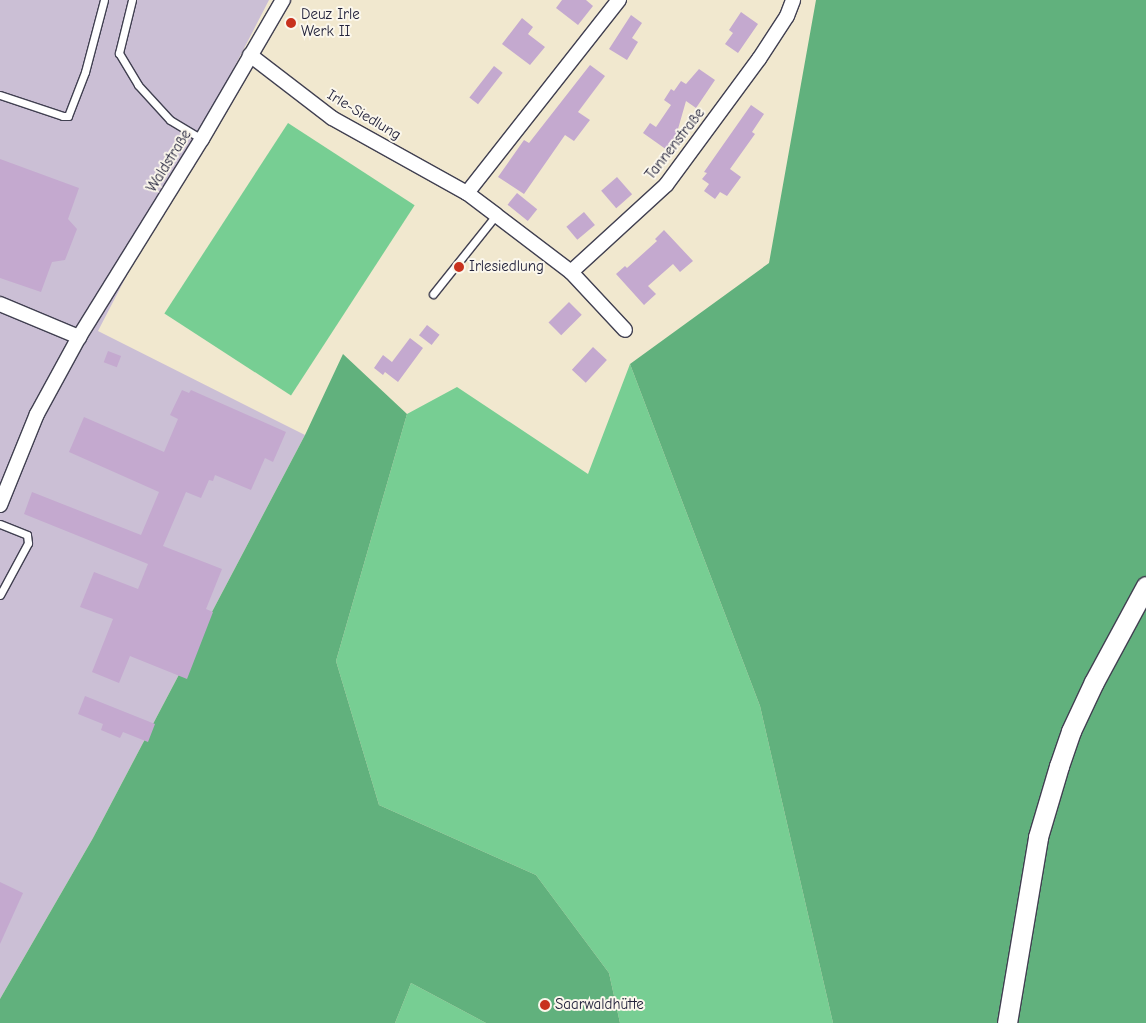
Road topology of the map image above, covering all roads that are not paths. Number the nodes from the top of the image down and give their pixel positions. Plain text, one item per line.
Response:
1 (104, 0) edge
2 (131, 0) edge
3 (283, 0) edge
4 (619, 0) edge
5 (793, 0) edge
6 (250, 55) junction
7 (0, 95) edge
8 (202, 139) junction
9 (467, 193) junction
10 (496, 215) junction
11 (571, 272) junction
12 (433, 294) dead end
13 (0, 304) edge
14 (624, 330) dead end
15 (79, 337) junction
16 (0, 505) edge
17 (0, 524) edge
18 (1146, 586) edge
19 (0, 595) edge
20 (1007, 1023) edge

1 - 7 lane
2 - 8 lane
3 - 6 street, Waldstraße
4 - 9 street
5 - 11 street, Tannenstraße
6 - 8 street, Waldstraße
6 - 9 street, Irle-Siedlung
8 - 15 street, Waldstraße
9 - 10 street, Irle-Siedlung
10 - 11 street, Irle-Siedlung
10 - 12 lane
11 - 14 street
13 - 15 street
15 - 16 street, Waldstraße
17 - 19 lane
18 - 20 main road

